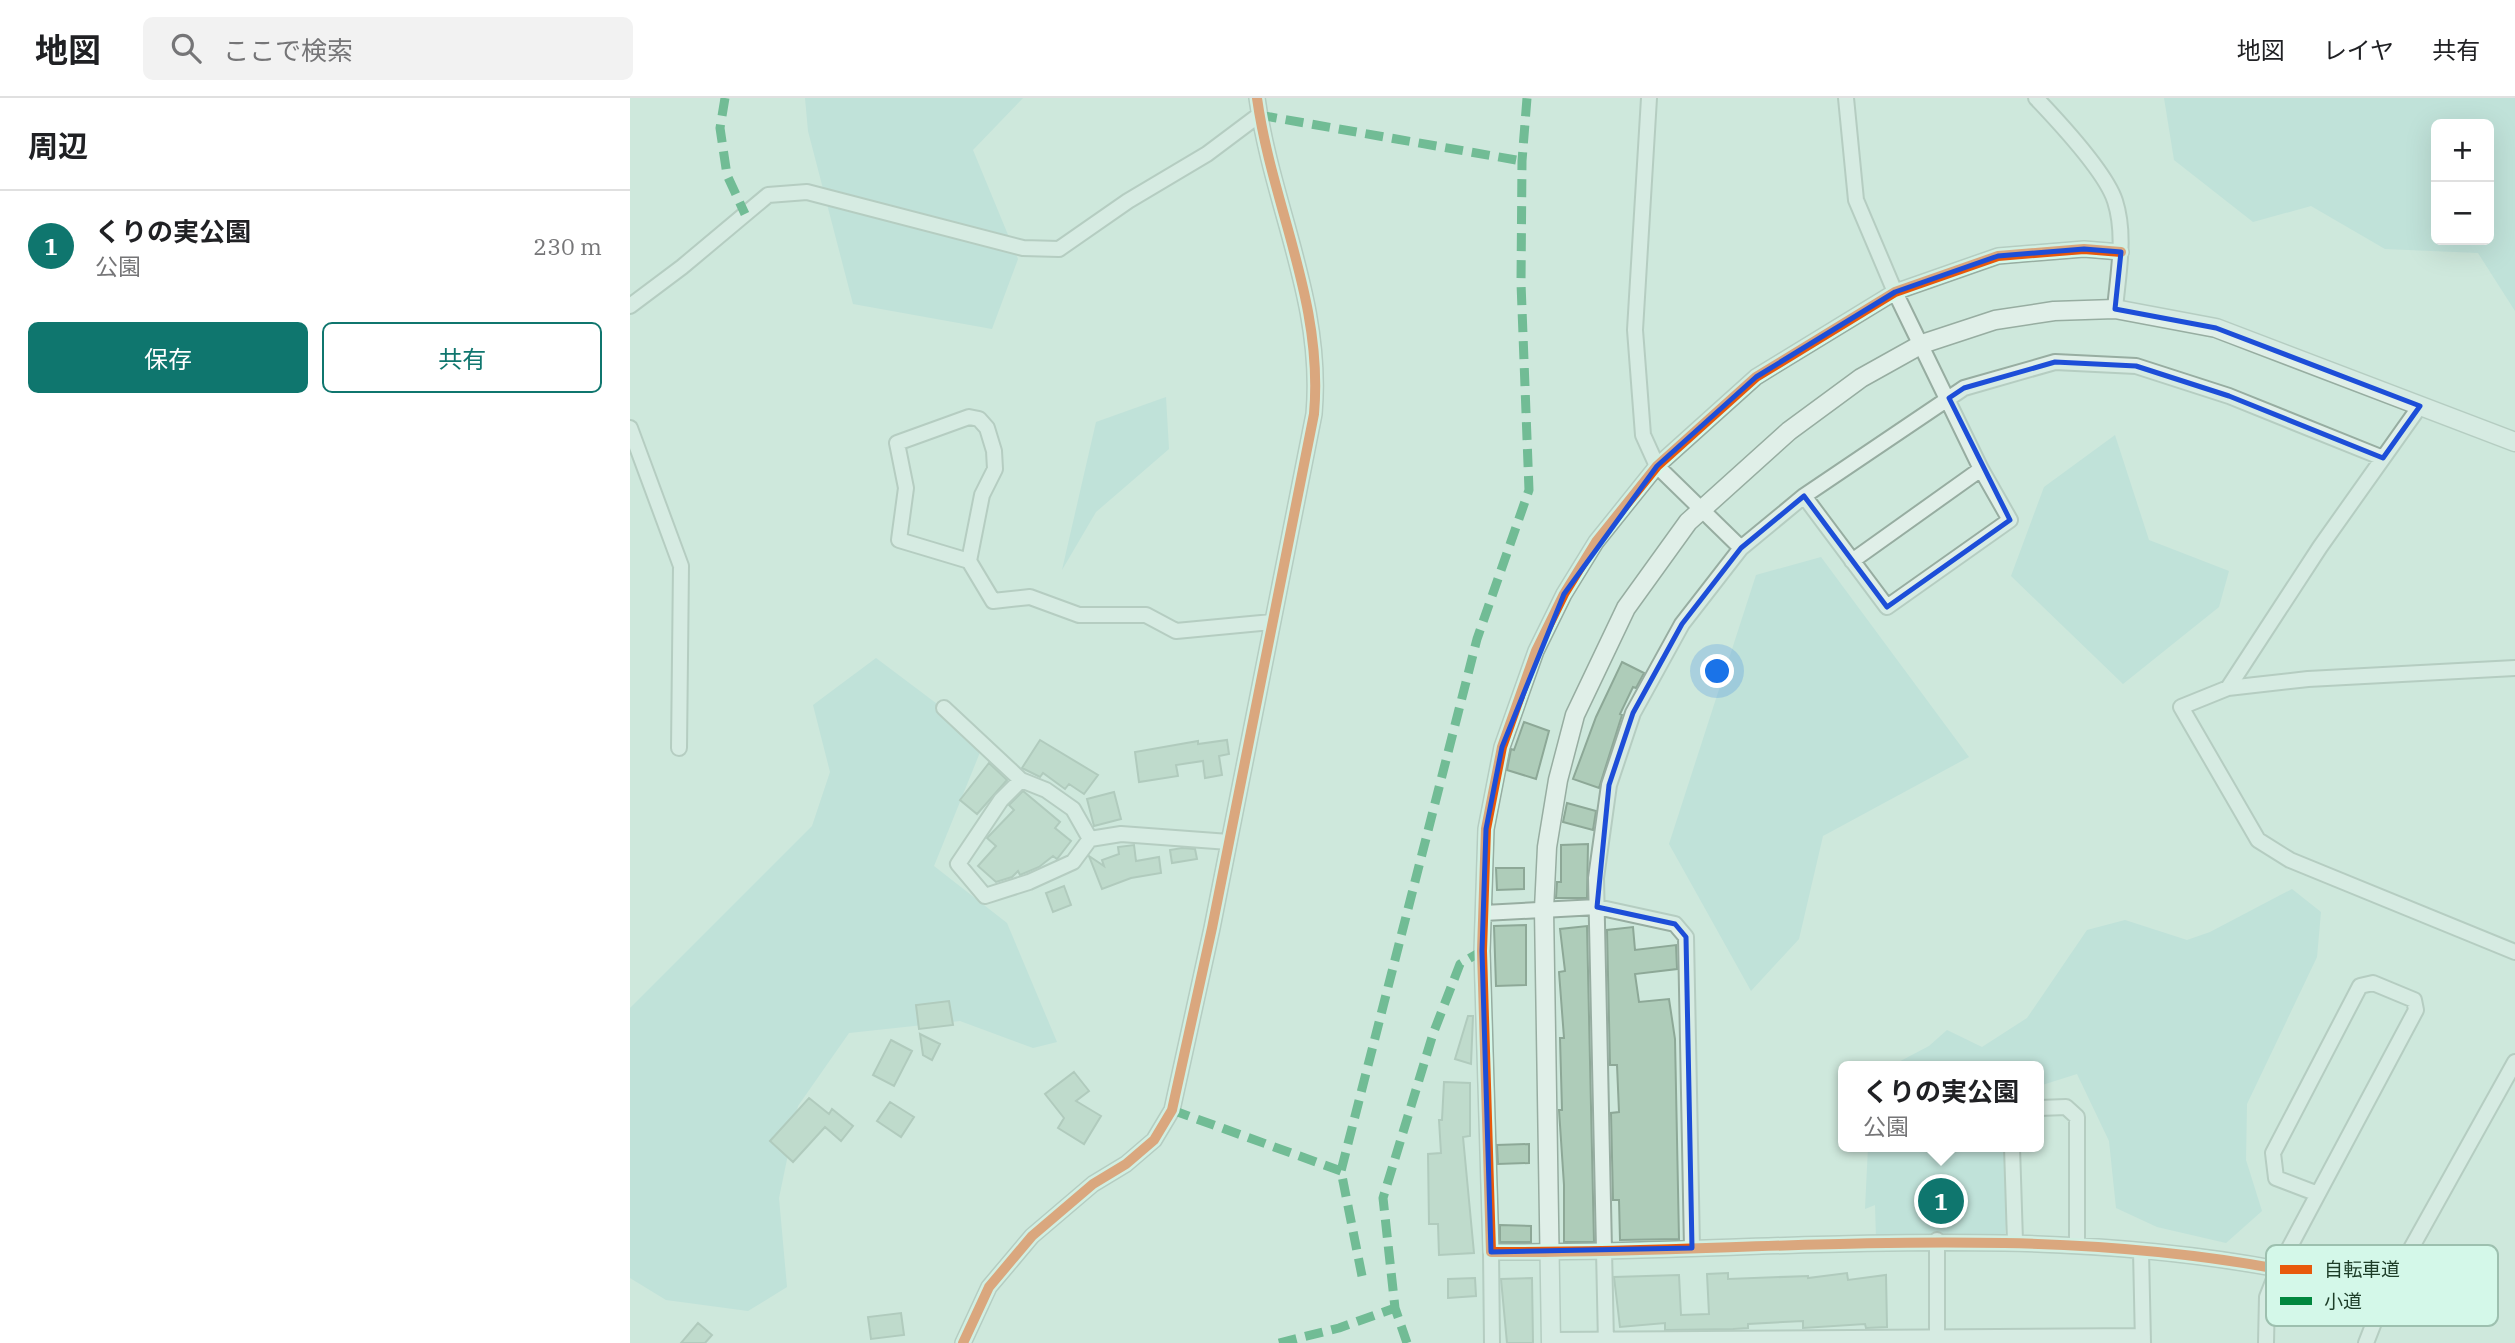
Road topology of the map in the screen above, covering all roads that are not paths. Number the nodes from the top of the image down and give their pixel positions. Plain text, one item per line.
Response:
1 (1257, 98) edge
2 (1649, 98) edge
3 (1846, 98) edge
4 (2042, 100) edge
5 (1259, 115) junction
6 (2121, 252) junction
7 (1895, 292) junction
8 (630, 306) edge
9 (2115, 309) junction
10 (1922, 344) junction
11 (1949, 398) junction
12 (2420, 406) junction
13 (630, 428) edge
14 (2515, 442) edge
15 (2383, 458) junction
16 (1657, 466) junction
17 (1981, 469) junction
18 (1804, 496) junction
19 (1702, 509) junction
20 (1741, 548) junction
21 (969, 561) junction
22 (1852, 561) junction
23 (1272, 622) junction
24 (2515, 668) edge
25 (2228, 688) junction
26 (944, 708) dead end
27 (679, 748) dead end
28 (1021, 780) junction
29 (1090, 839) junction
30 (1229, 842) junction
31 (1597, 907) junction
32 (1545, 908) junction
33 (1484, 913) junction
34 (2515, 952) edge
35 (2515, 1062) edge
36 (2044, 1108) edge
37 (2012, 1152) edge
38 (2318, 1194) junction
39 (1937, 1240) junction
40 (2015, 1241) junction
41 (2077, 1243) junction
42 (2291, 1245) edge
43 (2413, 1245) edge
44 (1692, 1248) junction
45 (1604, 1251) junction
46 (2141, 1251) junction
47 (1491, 1252) junction
48 (1551, 1253) junction
49 (2266, 1267) edge
50 (2373, 1326) edge
51 (2143, 1339) edge
52 (1937, 1340) edge
53 (1551, 1341) edge
54 (1606, 1341) edge
55 (963, 1343) edge
56 (1492, 1343) edge
57 (2366, 1343) edge

1 - 5 street
2 - 16 street
3 - 7 street
4 - 6 street
5 - 8 street
5 - 23 street
6 - 7 street
6 - 9 street
7 - 10 street
7 - 16 street
9 - 10 street
9 - 12 street
10 - 11 street
10 - 19 street
11 - 15 street
11 - 17 street
11 - 18 street
12 - 14 street
12 - 15 street
13 - 27 street
15 - 25 street
16 - 19 street
16 - 33 street
17 - 22 street
17 - 22 street
18 - 20 street
18 - 22 street
19 - 20 street
19 - 32 street
20 - 31 street
21 - 21 street
21 - 23 street
23 - 30 street
24 - 25 street
25 - 34 street
26 - 28 street
28 - 29 street
28 - 29 street
29 - 30 street
30 - 55 street
31 - 32 street
31 - 44 street
31 - 45 street
32 - 33 street
32 - 48 street
33 - 47 street
35 - 43 street
36 - 41 street
37 - 40 street
38 - 38 street
38 - 42 street
39 - 40 street
39 - 44 street
39 - 52 street
40 - 41 street
41 - 46 street
44 - 45 street
45 - 48 street
45 - 54 street
46 - 49 street
46 - 51 street
47 - 48 street
47 - 56 street
48 - 53 street
50 - 57 street
51 - 52 street
52 - 54 street
53 - 54 street

